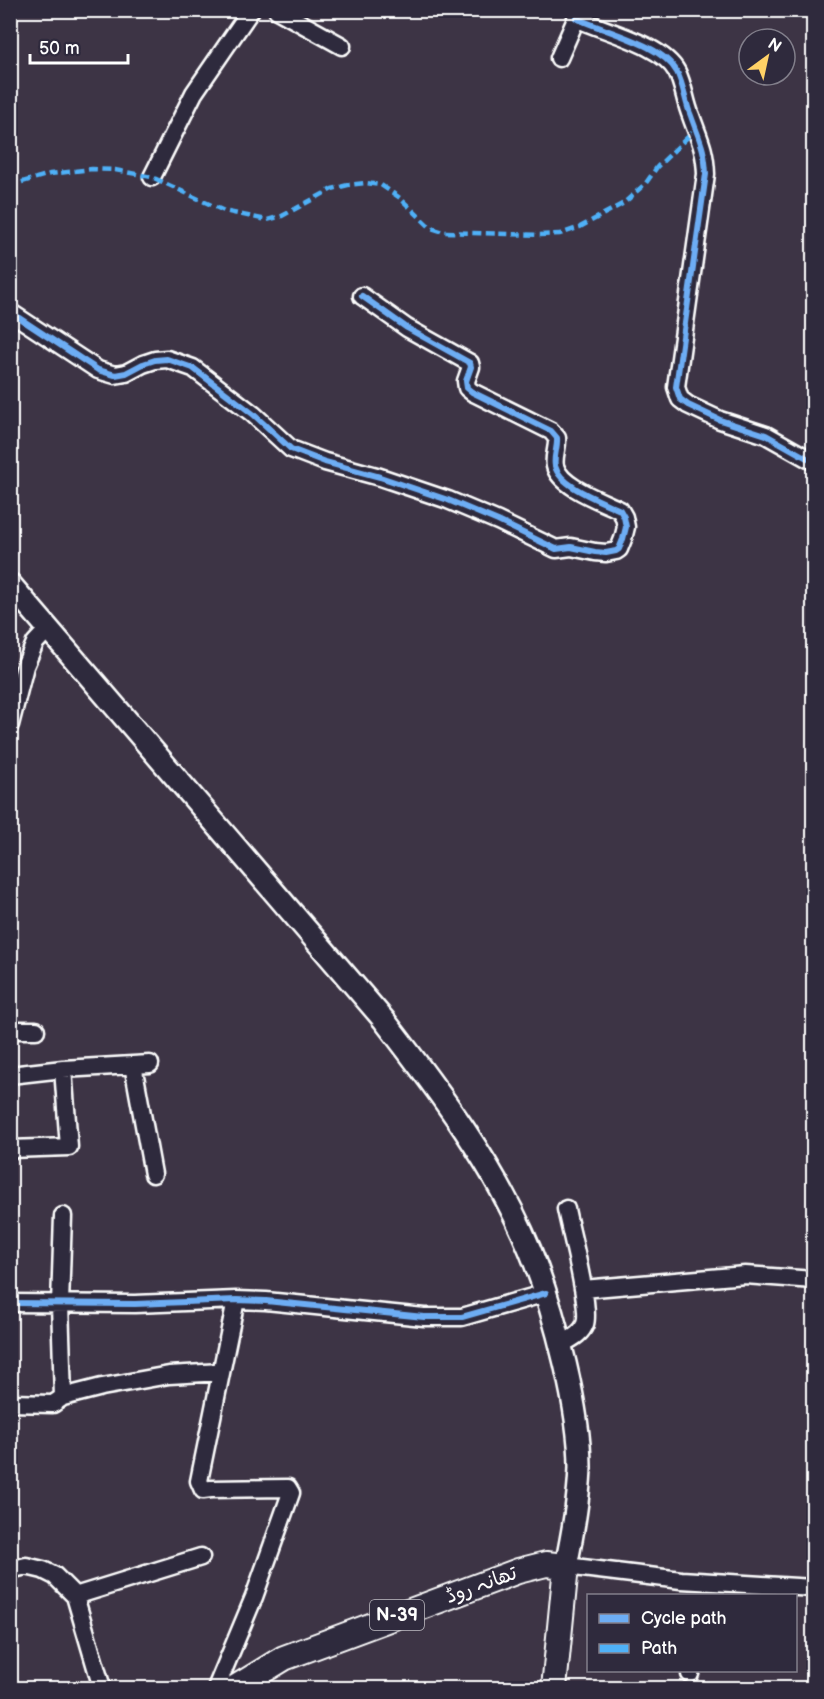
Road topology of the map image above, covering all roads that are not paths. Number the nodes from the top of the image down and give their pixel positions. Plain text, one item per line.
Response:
1 (251, 10) edge
2 (277, 10) edge
3 (578, 14) edge
4 (342, 46) dead end
5 (559, 58) dead end
6 (152, 177) dead end
7 (362, 296) dead end
8 (10, 312) edge
9 (813, 462) edge
10 (10, 584) edge
11 (48, 629) junction
12 (10, 725) edge
13 (10, 1030) edge
14 (36, 1030) dead end
15 (150, 1064) dead end
16 (133, 1065) junction
17 (63, 1069) junction
18 (10, 1075) edge
19 (10, 1149) edge
20 (153, 1174) dead end
21 (566, 1209) dead end
22 (63, 1216) dead end
23 (813, 1280) edge
24 (583, 1289) junction
25 (546, 1293) junction
26 (236, 1300) junction
27 (10, 1304) edge
28 (60, 1304) junction
29 (561, 1345) junction
30 (221, 1372) junction
31 (63, 1397) junction
32 (10, 1402) edge
33 (201, 1557) dead end
34 (566, 1566) junction
35 (10, 1570) edge
36 (813, 1588) edge
37 (731, 1589) edge
38 (75, 1596) junction
39 (102, 1689) edge
40 (216, 1689) edge
41 (235, 1689) edge
42 (554, 1689) edge

1 - 6 street
2 - 4 street
3 - 5 street
3 - 9 street
7 - 8 street
10 - 11 main road
11 - 12 street
11 - 25 main road
13 - 14 street
15 - 16 street
16 - 17 street
16 - 20 street
17 - 18 street
17 - 19 street
21 - 24 street
22 - 28 street
23 - 24 street
24 - 29 street
25 - 26 street
25 - 29 main road
26 - 28 street
26 - 30 street
27 - 28 street
28 - 31 street
29 - 34 main road
30 - 31 street
30 - 40 street
31 - 32 street
33 - 38 street
34 - 37 street
34 - 41 highway, تھانہ روڈ / N-39
34 - 42 highway
35 - 38 street
36 - 37 street
38 - 39 street

